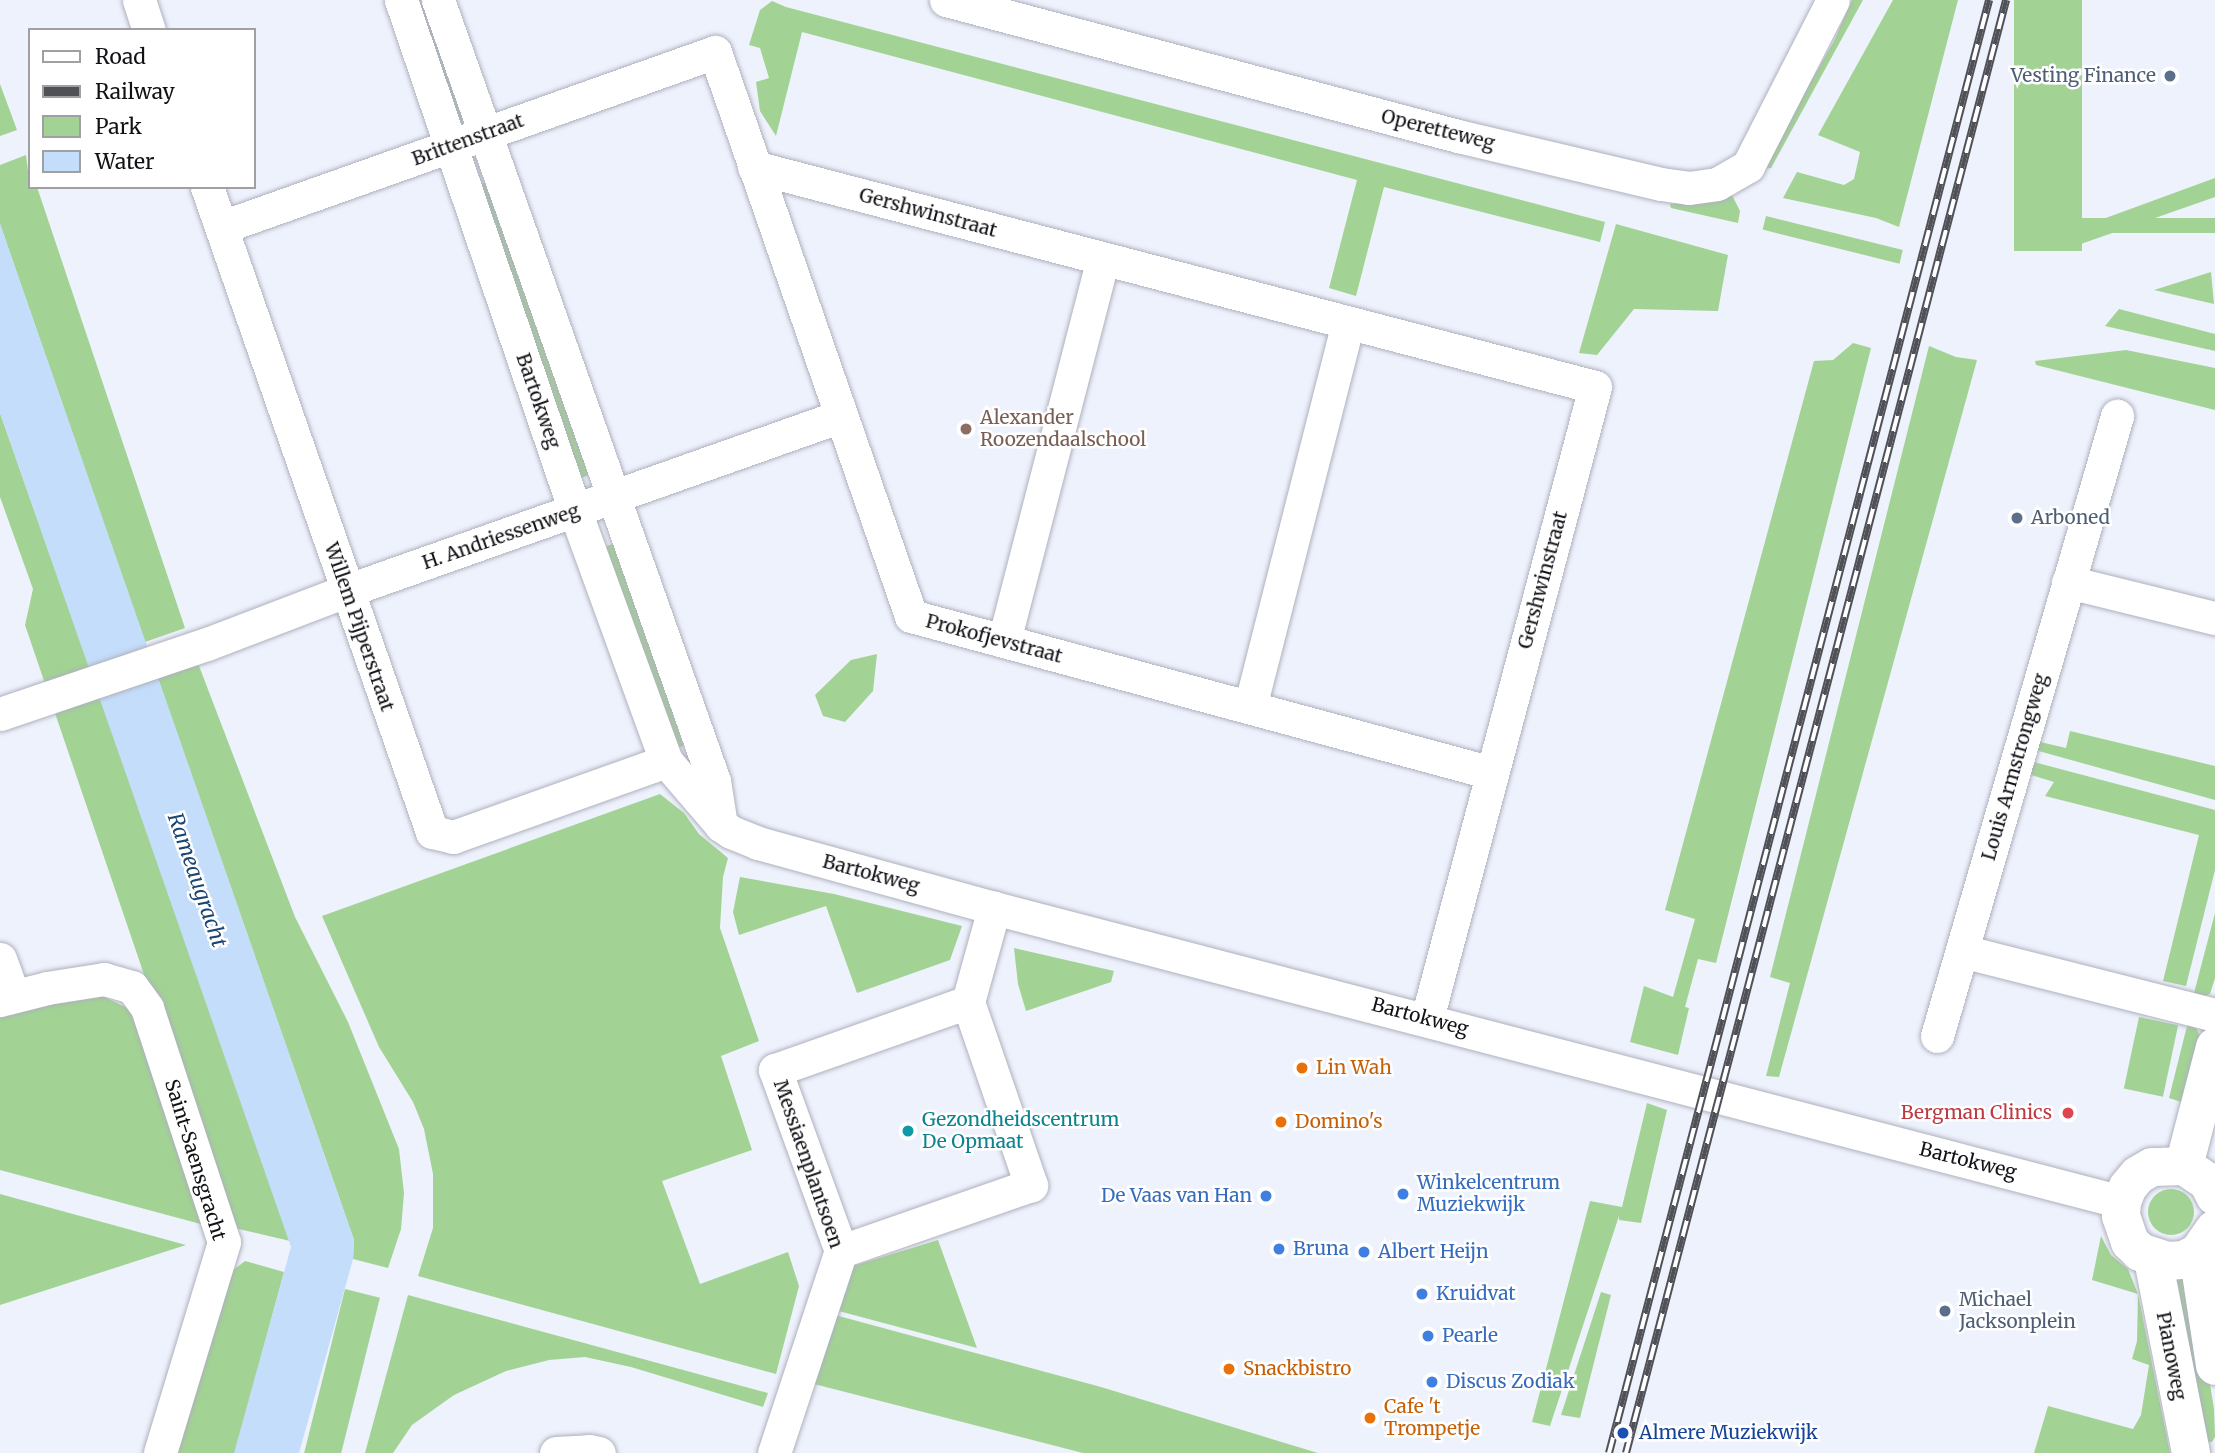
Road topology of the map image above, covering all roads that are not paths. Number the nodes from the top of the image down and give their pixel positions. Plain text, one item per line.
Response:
1 (139, 0) edge
2 (401, 0) edge
3 (438, 0) edge
4 (946, 0) edge
5 (1833, 0) edge
6 (148, 28) edge
7 (715, 52) joint
8 (485, 134) junction
9 (450, 147) junction
10 (754, 167) junction
11 (208, 189) edge
12 (222, 227) junction
13 (1103, 259) junction
14 (1348, 323) junction
15 (841, 416) junction
16 (2117, 416) dead end
17 (614, 498) junction
18 (575, 511) junction
19 (2068, 582) junction
20 (346, 591) junction
21 (2215, 618) edge
22 (1004, 641) junction
23 (1250, 707) junction
24 (0, 714) edge
25 (666, 761) junction
26 (1492, 773) junction
27 (721, 825) junction
28 (994, 908) junction
29 (1962, 951) junction
30 (0, 959) edge
31 (6, 998) edge
32 (968, 1002) junction
33 (2215, 1016) edge
34 (1427, 1019) junction
35 (1937, 1036) dead end
36 (2215, 1046) edge
37 (2183, 1166) junction
38 (2215, 1196) edge
39 (2122, 1202) junction
40 (2206, 1241) edge
41 (841, 1251) junction
42 (2152, 1259) junction
43 (2215, 1366) edge
44 (160, 1453) edge
45 (556, 1453) edge
46 (598, 1453) edge
47 (774, 1453) edge
48 (2190, 1453) edge

1 - 6 street
2 - 9 street, Bartokweg
3 - 8 street, Bartokweg
4 - 5 street, Operetteweg
7 - 8 street, Brittenstraat
7 - 10 street, Prokofjevstraat
8 - 9 street, Brittenstraat
8 - 17 street, Bartokweg
9 - 12 street, Brittenstraat
9 - 18 street, Bartokweg
10 - 13 street, Gershwinstraat
10 - 15 street, Prokofjevstraat
11 - 12 street, Willem Pijperstraat
12 - 20 street, Willem Pijperstraat
13 - 14 street, Gershwinstraat
13 - 22 street
14 - 23 street
14 - 26 street, Gershwinstraat
15 - 17 street, H. Andriessenweg
15 - 22 street, Prokofjevstraat
16 - 19 street, Louis Armstrongweg
17 - 18 street, H. Andriessenweg
17 - 27 street, Bartokweg
18 - 20 street, H. Andriessenweg
18 - 25 street, Bartokweg
19 - 21 street
19 - 29 street, Louis Armstrongweg
20 - 24 street, H. Andriessenweg
20 - 25 street, Willem Pijperstraat
22 - 23 street, Prokofjevstraat
23 - 26 street, Prokofjevstraat
25 - 27 street, Bartokweg
26 - 34 street, Gershwinstraat
27 - 28 street, Bartokweg
28 - 32 street
28 - 34 street, Bartokweg
29 - 33 street
29 - 35 street, Louis Armstrongweg
30 - 31 street
31 - 44 street, Saint-Saensgracht
32 - 41 street
32 - 41 street, Messiaenplantsoen
34 - 39 street, Bartokweg
36 - 37 street
37 - 38 street
37 - 39 street
39 - 42 street
40 - 42 street
40 - 43 street
41 - 47 street, Messiaenplantsoen
42 - 48 street, Pianoweg
45 - 46 street

